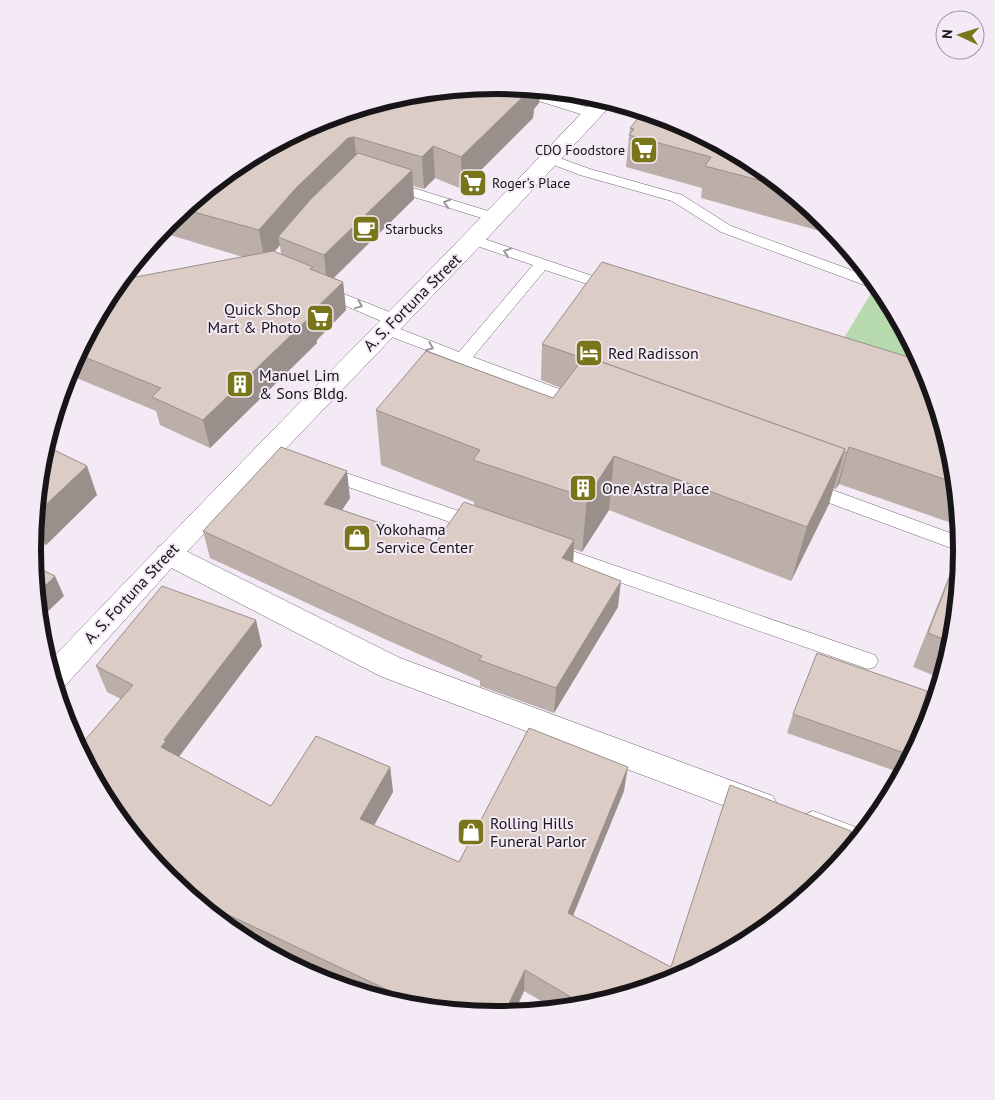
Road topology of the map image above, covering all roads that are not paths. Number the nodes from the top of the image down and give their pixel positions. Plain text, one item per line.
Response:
1 (572, 101) edge
2 (599, 106) edge
3 (553, 156) junction
4 (375, 181) edge
5 (688, 188) dead end
6 (493, 217) junction
7 (473, 240) junction
8 (542, 264) junction
9 (865, 281) edge
10 (305, 283) edge
11 (626, 292) edge
12 (390, 324) junction
13 (462, 360) junction
14 (592, 408) edge
15 (305, 464) edge
16 (795, 483) edge
17 (493, 530) edge
18 (954, 542) edge
19 (530, 543) edge
20 (168, 554) junction
21 (868, 661) dead end
22 (58, 672) edge
23 (850, 840) edge

1 - 2 lane
2 - 3 main road, A. S. Fortuna Street
3 - 5 lane
3 - 6 main road, A. S. Fortuna Street
3 - 9 lane
6 -> 4 lane
6 - 7 main road, A. S. Fortuna Street
8 -> 7 lane
7 - 12 main road, A. S. Fortuna Street
8 - 11 lane
8 - 13 lane
10 -> 12 lane
12 -> 13 lane
12 - 20 main road, A. S. Fortuna Street
13 - 14 lane
15 - 17 lane
16 - 18 lane
19 - 21 lane
20 - 22 main road, A. S. Fortuna Street
20 - 23 main road

